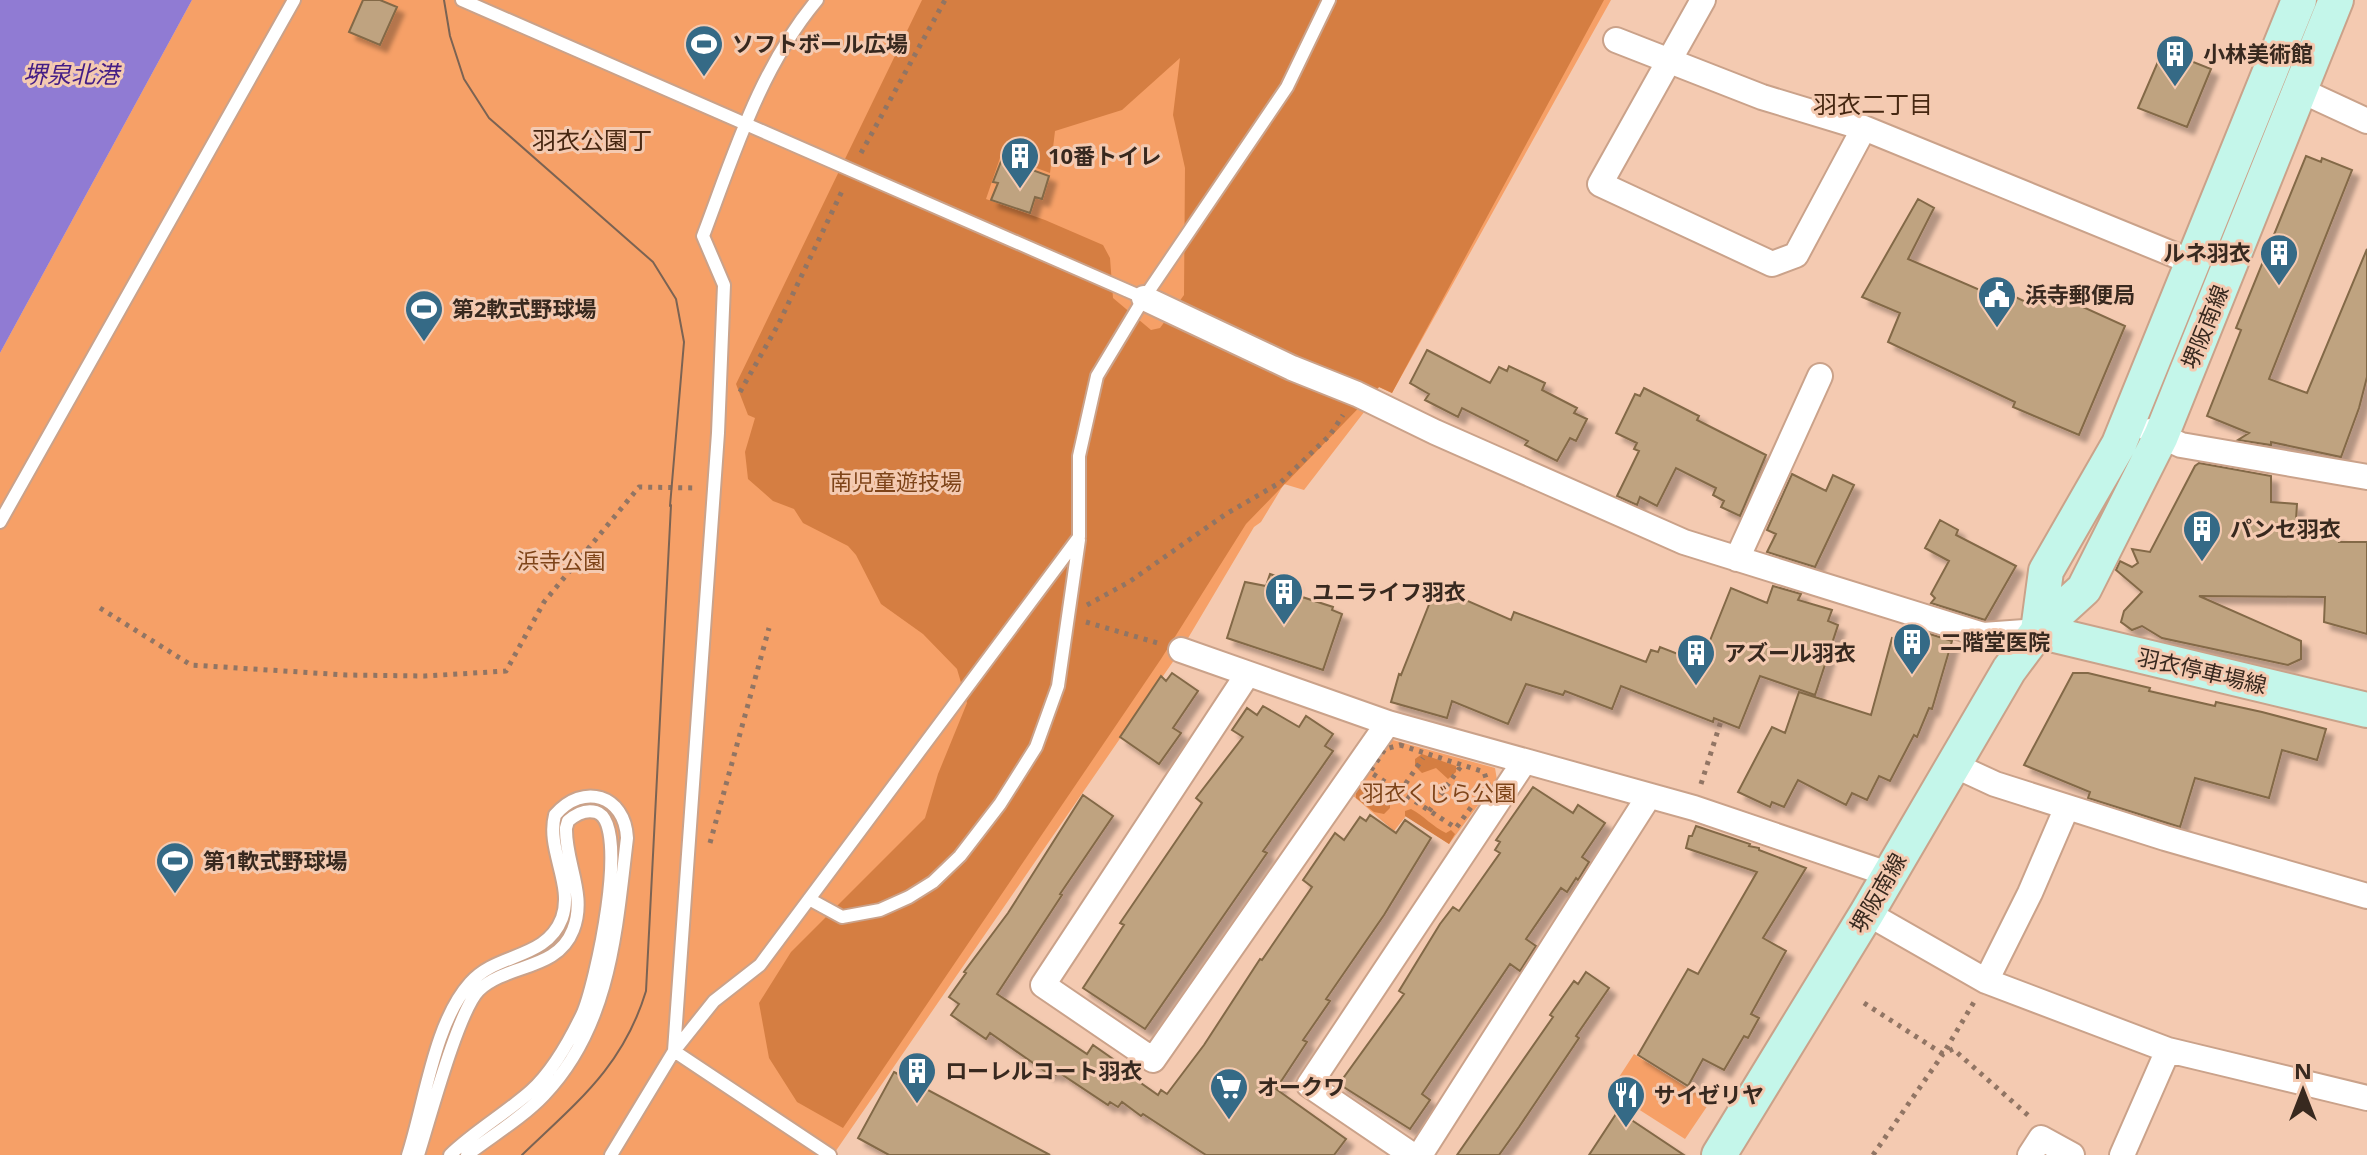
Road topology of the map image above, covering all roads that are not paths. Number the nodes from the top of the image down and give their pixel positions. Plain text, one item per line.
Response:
1 (294, 0) edge
2 (462, 0) edge
3 (817, 0) edge
4 (1329, 0) edge
5 (1703, 0) edge
6 (2299, 0) edge
7 (2336, 0) edge
8 (1616, 40) dead end
9 (1669, 60) junction
10 (2300, 90) junction
11 (2367, 121) edge
12 (745, 125) junction
13 (1864, 128) junction
14 (2192, 262) junction
15 (1144, 298) junction
16 (1820, 376) dead end
17 (2155, 434) junction
18 (2367, 477) edge
19 (0, 522) edge
20 (1079, 537) junction
21 (1737, 559) junction
22 (2038, 631) junction
23 (1181, 650) road end
24 (1247, 675) junction
25 (2367, 710) edge
26 (1388, 723) junction
27 (1524, 762) junction
28 (1954, 765) junction
29 (1649, 796) junction
30 (2067, 807) junction
31 (1888, 874) junction
32 (2367, 896) edge
33 (809, 899) junction
34 (1867, 913) junction
35 (1986, 981) junction
36 (2168, 1050) junction
37 (674, 1051) junction
38 (2367, 1098) edge
39 (2035, 1147) edge
40 (408, 1155) edge
41 (418, 1155) edge
42 (450, 1155) edge
43 (467, 1155) edge
44 (611, 1155) edge
45 (830, 1155) edge
46 (1412, 1155) edge
47 (1420, 1155) edge
48 (1719, 1155) edge
49 (2072, 1155) edge
50 (2122, 1155) edge

1 - 19 lane
2 - 12 lane
3 - 12 lane
4 - 15 lane
5 - 9 street
6 - 14 main road, 堺阪南線
7 - 10 main road, 堺阪南線
8 - 9 street
9 - 13 street
9 - 13 street
10 - 11 street
10 - 17 main road, 堺阪南線
12 - 15 lane
12 - 37 lane
13 - 14 street
14 - 22 main road, 堺阪南線
15 - 20 lane
15 - 21 street
16 - 21 street
17 - 18 street
17 - 22 main road, 堺阪南線
20 - 33 lane
20 - 33 lane
21 - 22 street
22 - 25 main road, 羽衣停車場線
22 - 28 main road, 堺阪南線
23 - 24 street
24 - 26 street
24 - 26 street
26 - 27 street
27 - 29 street
27 - 46 street
28 - 30 street
28 - 31 main road, 堺阪南線
29 - 31 street
29 - 47 street
30 - 32 street
30 - 35 street
31 - 34 main road, 堺阪南線
33 - 37 lane
34 - 35 street
34 - 48 main road, 堺阪南線
35 - 36 street
36 - 38 street
36 - 50 street
37 - 44 lane
37 - 45 lane
39 - 49 street
40 - 43 lane
41 - 42 lane

